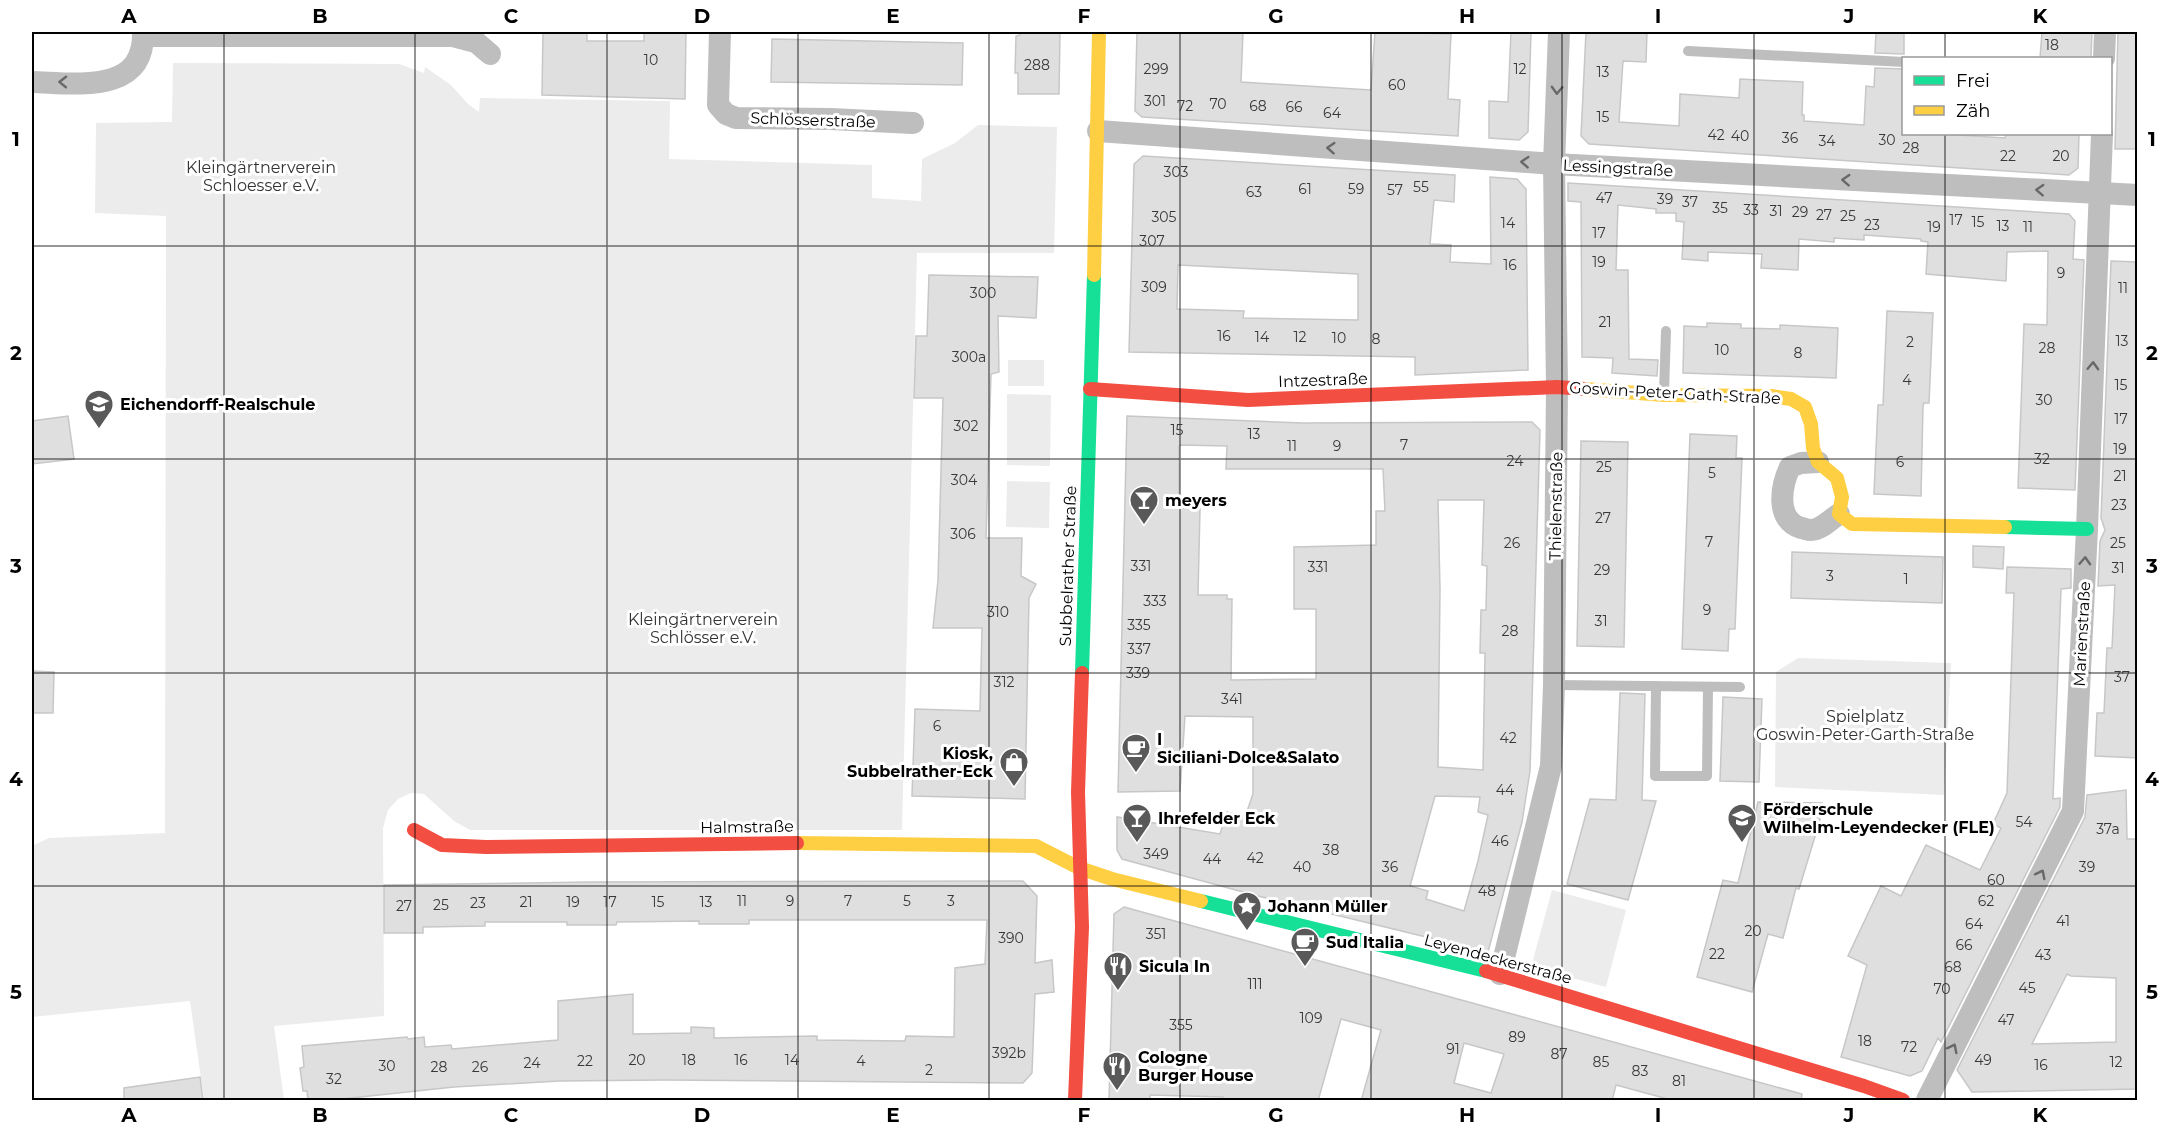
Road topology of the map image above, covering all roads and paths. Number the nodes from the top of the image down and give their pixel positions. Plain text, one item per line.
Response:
1 (720, 32) edge
2 (1099, 32) edge
3 (1559, 32) edge
4 (2105, 32) edge
5 (143, 34) edge
6 (1688, 51) dead end
7 (490, 54) dead end
8 (2104, 57) edge
9 (1902, 62) edge
10 (32, 82) edge
11 (913, 123) dead end
12 (1098, 131) junction
13 (2102, 135) edge
14 (1554, 164) junction
15 (2099, 193) junction
16 (2138, 195) edge
17 (1666, 331) dead end
18 (1557, 387) junction
19 (1090, 389) junction
20 (1664, 395) junction
21 (1818, 462) junction
22 (1839, 514) junction
23 (2087, 529) junction
24 (1554, 685) junction
25 (1656, 686) junction
26 (1708, 687) junction
27 (1740, 687) dead end
28 (414, 830) dead end
29 (1079, 868) junction
30 (1500, 974) junction
31 (1075, 1101) edge
32 (1903, 1101) edge
33 (1927, 1101) edge

1 - 11 street, Schlösserstraße
2 - 12 street, Subbelrather Straße
3 -> 14 street, Thielenstraße
4 - 8 street
5 - 7 street
5 -> 10 street
6 - 9 lane
14 -> 12 street, Lessingstraße
12 - 19 street, Subbelrather Straße
13 - 15 street, Marienstraße
15 -> 14 street, Lessingstraße
14 - 18 street, Thielenstraße
15 - 16 street, Lessingstraße
23 -> 15 street, Marienstraße
17 - 20 lane
18 - 19 street, Intzestraße
18 - 20 street, Goswin-Peter-Gath-Straße
18 - 24 street, Thielenstraße
19 - 29 street, Subbelrather Straße
20 - 21 street, Goswin-Peter-Gath-Straße
21 - 22 street
21 - 22 street
22 - 23 street
33 -> 23 street, Marienstraße
24 - 25 lane
24 - 30 street, Thielenstraße
25 - 26 lane
25 - 26 lane
26 - 27 lane
28 - 29 street, Halmstraße
29 - 30 street, Leyendeckerstraße
29 - 31 street, Subbelrather Straße
30 - 32 street, Leyendeckerstraße

